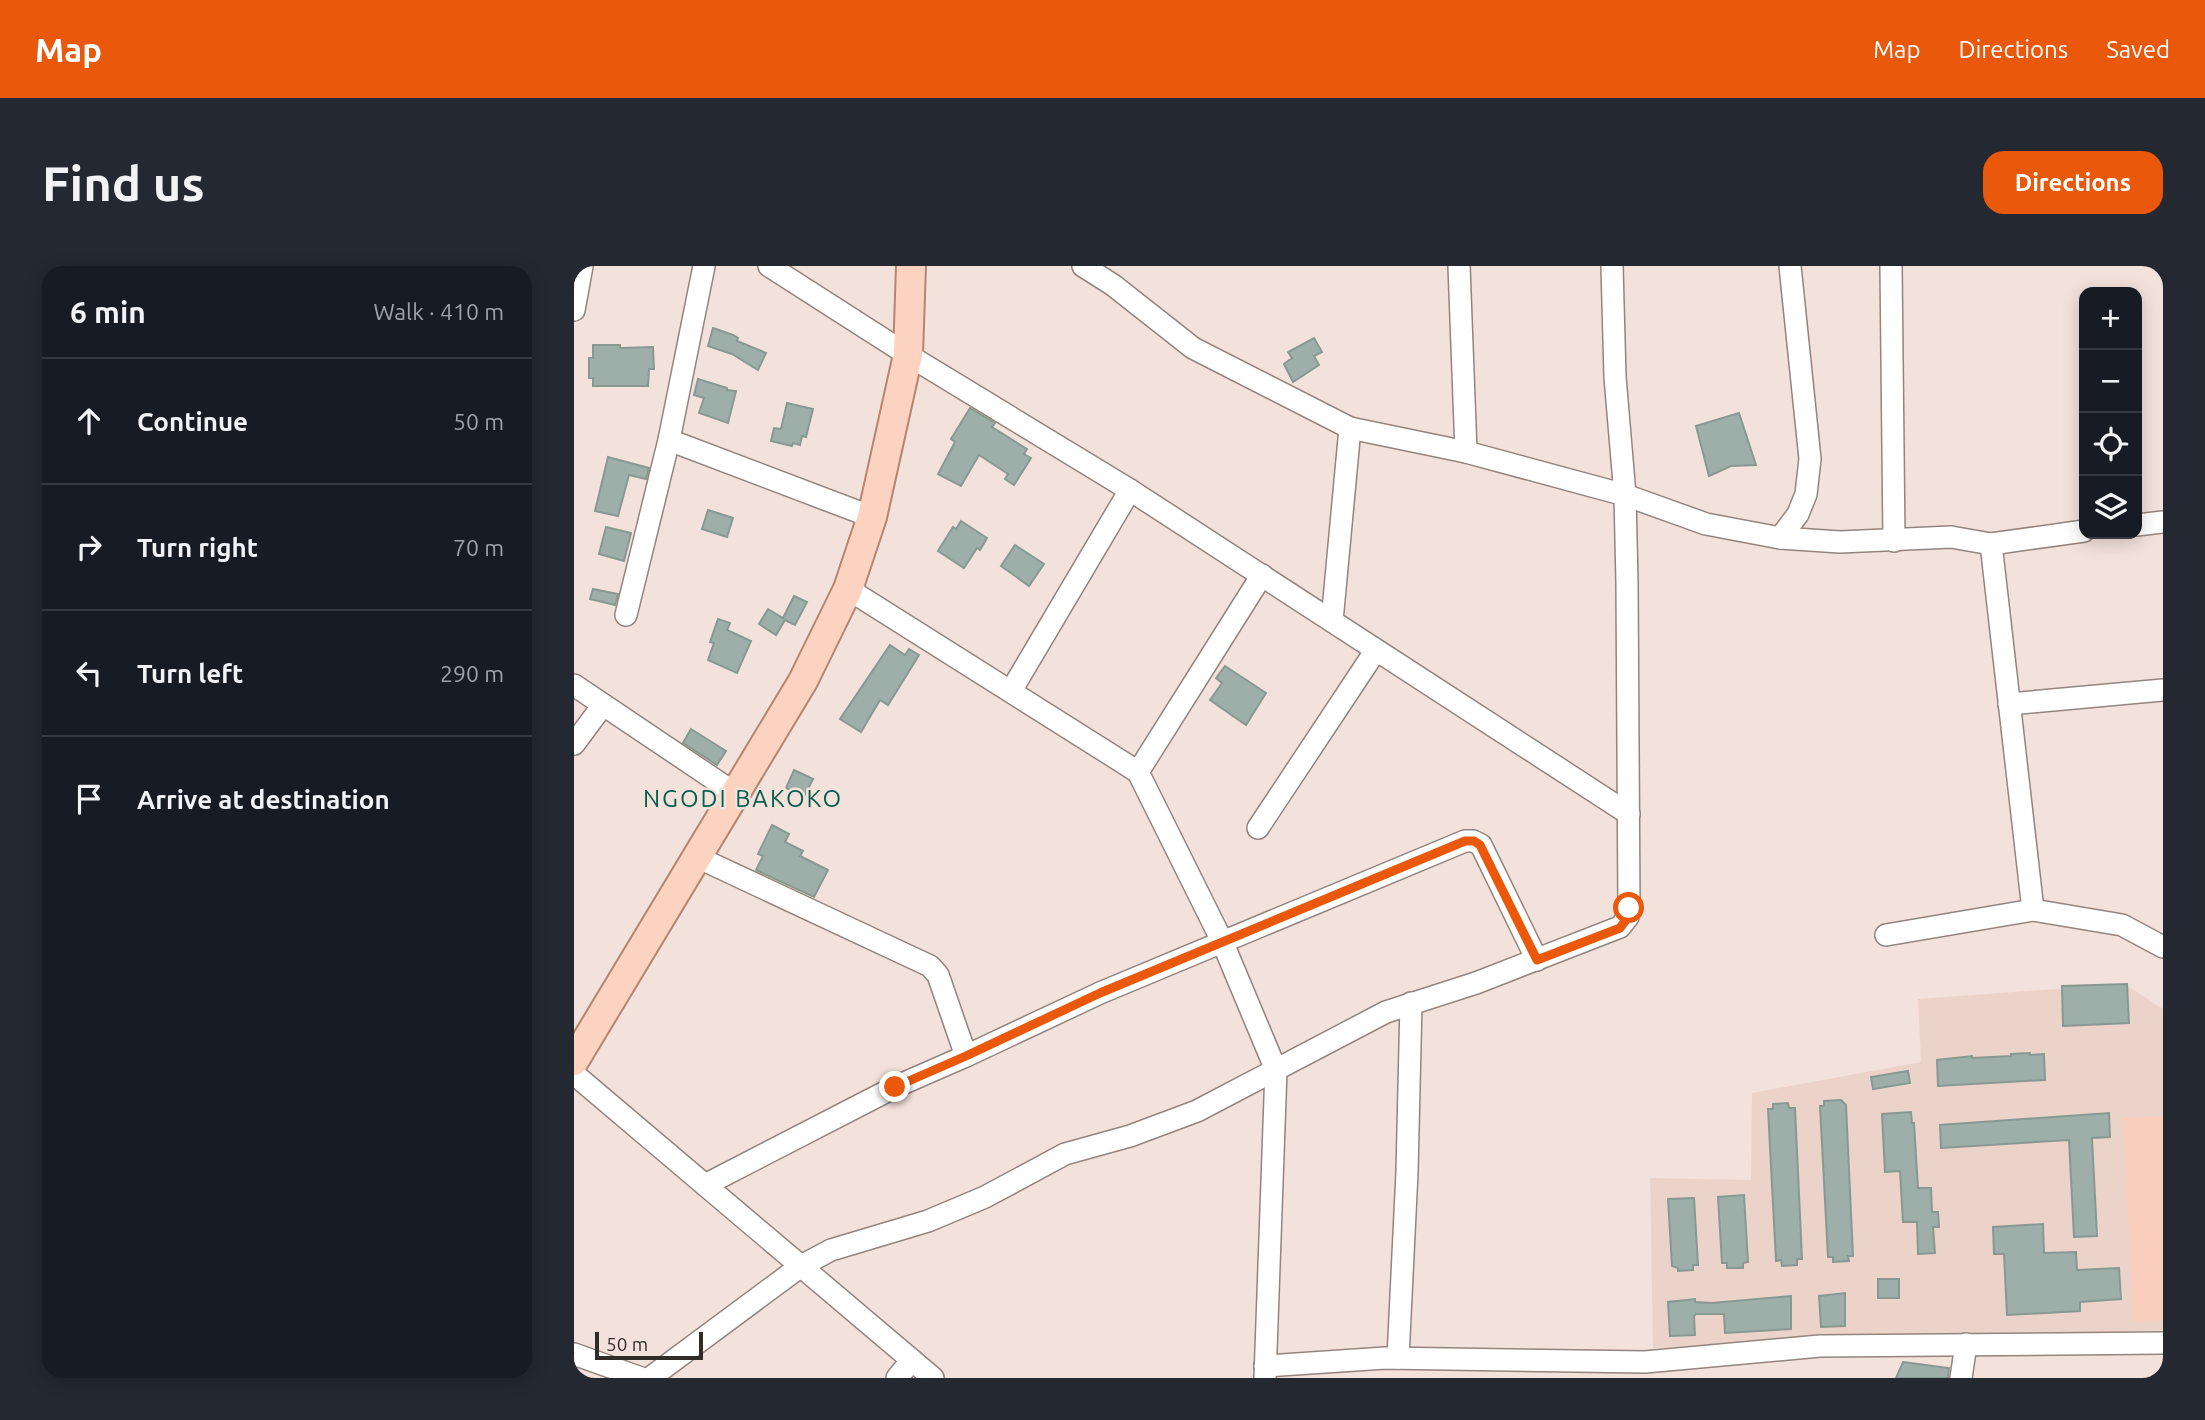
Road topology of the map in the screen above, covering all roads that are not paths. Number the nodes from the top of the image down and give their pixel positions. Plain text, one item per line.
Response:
1 (704, 266) edge
2 (769, 266) edge
3 (911, 266) edge
4 (1083, 266) edge
5 (1459, 266) edge
6 (1612, 266) edge
7 (1790, 266) edge
8 (1891, 266) edge
9 (579, 271) edge
10 (574, 310) edge
11 (908, 355) junction
12 (1350, 428) junction
13 (669, 440) junction
14 (1465, 452) junction
15 (1130, 490) junction
16 (1625, 495) junction
17 (872, 517) junction
18 (2163, 522) edge
19 (2142, 524) edge
20 (2079, 532) edge
21 (1780, 538) junction
22 (1894, 541) junction
23 (1991, 544) junction
24 (1262, 575) junction
25 (848, 589) junction
26 (626, 615) dead end
27 (1332, 621) junction
28 (1376, 650) junction
29 (574, 685) edge
30 (1011, 691) junction
31 (2163, 691) edge
32 (2009, 704) junction
33 (603, 705) junction
34 (574, 744) edge
35 (1138, 772) junction
36 (736, 794) junction
37 (1629, 814) junction
38 (1258, 828) dead end
39 (697, 858) junction
40 (2033, 910) junction
41 (1886, 935) dead end
42 (1222, 941) junction
43 (2163, 947) edge
44 (1537, 960) junction
45 (1411, 1003) junction
46 (966, 1056) junction
47 (574, 1061) edge
48 (1276, 1070) junction
49 (574, 1074) edge
50 (705, 1185) junction
51 (801, 1266) junction
52 (2163, 1343) edge
53 (1966, 1344) junction
54 (574, 1353) edge
55 (1398, 1358) junction
56 (912, 1360) junction
57 (1643, 1370) edge
58 (1265, 1372) edge
59 (641, 1378) edge
60 (650, 1378) edge
61 (897, 1378) edge
62 (933, 1378) edge
63 (1961, 1378) edge

1 - 13 street
2 - 11 street
3 - 11 main road
4 - 12 street
5 - 14 street
6 - 16 street
7 - 21 street
8 - 22 street
9 - 10 street
11 - 15 street
11 - 17 main road
12 - 14 street
12 - 27 street
13 - 17 street
13 - 26 street
14 - 16 street
15 - 24 street
15 - 30 street
16 - 21 street
16 - 37 street
17 - 25 main road
18 - 19 street
20 - 23 street
21 - 22 street
22 - 23 street
23 - 32 street
24 - 27 street
24 - 35 street
25 - 30 street
25 - 36 main road
27 - 28 street
28 - 37 street
28 - 38 street
29 - 33 street
30 - 35 street
31 - 32 street
32 - 40 street
33 - 34 street
33 - 36 street
35 - 42 street
36 - 39 main road
37 - 44 street
39 - 46 street
39 - 47 main road
40 - 41 street
40 - 43 street
42 - 44 street
42 - 46 street
42 - 48 street
44 - 45 street
45 - 48 street
45 - 55 street
46 - 50 street
48 - 51 street
48 - 58 street
49 - 50 street
50 - 51 street
51 - 56 street
51 - 60 street
52 - 53 street
53 - 57 street
53 - 63 street
54 - 59 street
55 - 57 street
55 - 58 street
56 - 61 street
56 - 62 street

